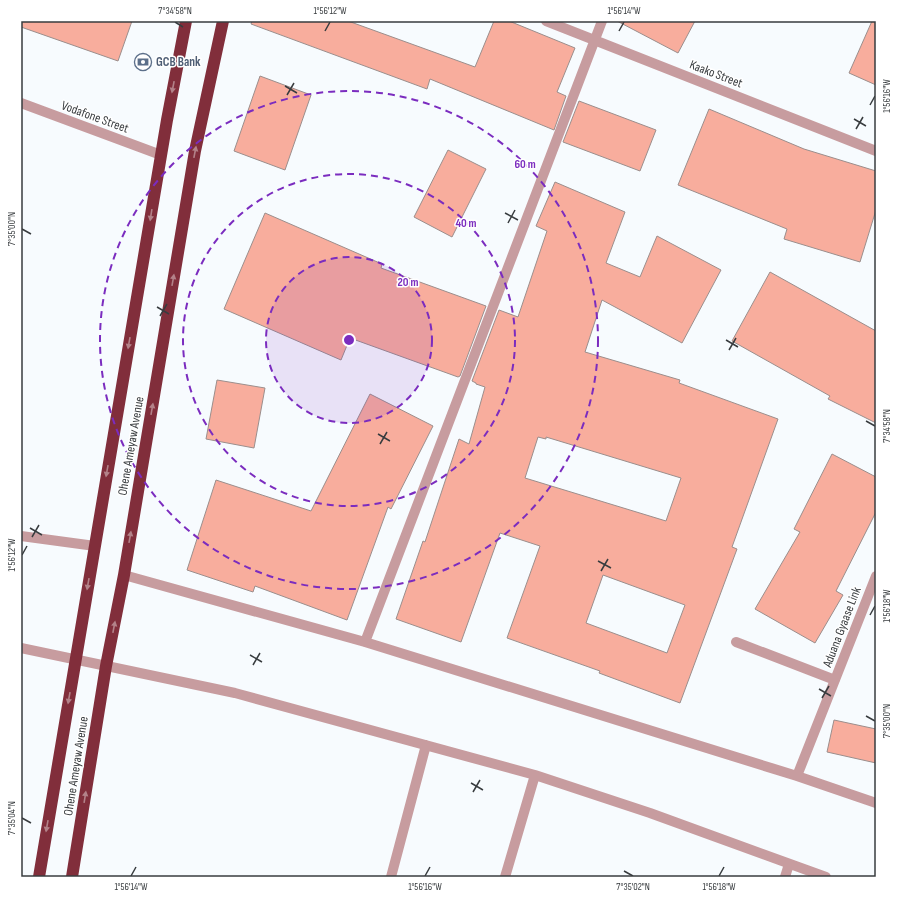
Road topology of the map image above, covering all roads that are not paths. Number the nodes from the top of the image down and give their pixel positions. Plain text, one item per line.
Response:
1 (186, 21) edge
2 (223, 21) edge
3 (546, 21) edge
4 (602, 21) edge
5 (595, 41) junction
6 (21, 104) edge
7 (876, 151) edge
8 (161, 155) junction
9 (21, 536) edge
10 (95, 546) junction
11 (124, 575) junction
12 (876, 576) edge
13 (365, 642) junction
14 (736, 642) dead end
15 (21, 648) edge
16 (75, 659) junction
17 (106, 666) junction
18 (835, 680) junction
19 (426, 745) junction
20 (535, 774) junction
21 (797, 776) junction
22 (876, 802) edge
23 (789, 864) junction
24 (38, 877) edge
25 (72, 877) edge
26 (392, 877) edge
27 (505, 877) edge
28 (785, 877) edge
29 (826, 877) edge

1 -> 8 highway, Ohene Ameyaw Avenue
11 -> 2 highway, Ohene Ameyaw Avenue
3 - 5 street, Kaako Street
4 - 5 street
5 - 7 street, Kaako Street
5 - 13 street
6 - 8 street, Vodafone Street
8 -> 10 highway, Ohene Ameyaw Avenue
9 - 10 street
10 -> 16 highway, Ohene Ameyaw Avenue
11 - 13 street
17 -> 11 highway, Ohene Ameyaw Avenue
12 - 18 street, Aduana Gyaase Link
13 - 21 street
14 - 18 street
15 - 16 street
16 - 17 street
16 -> 24 highway, Ohene Ameyaw Avenue
17 - 19 street
25 -> 17 highway, Ohene Ameyaw Avenue
18 - 21 street, Aduana Gyaase Link
19 - 20 street
19 - 26 street
20 - 23 street
20 - 27 street
21 - 22 street
23 - 28 street
23 - 29 street

